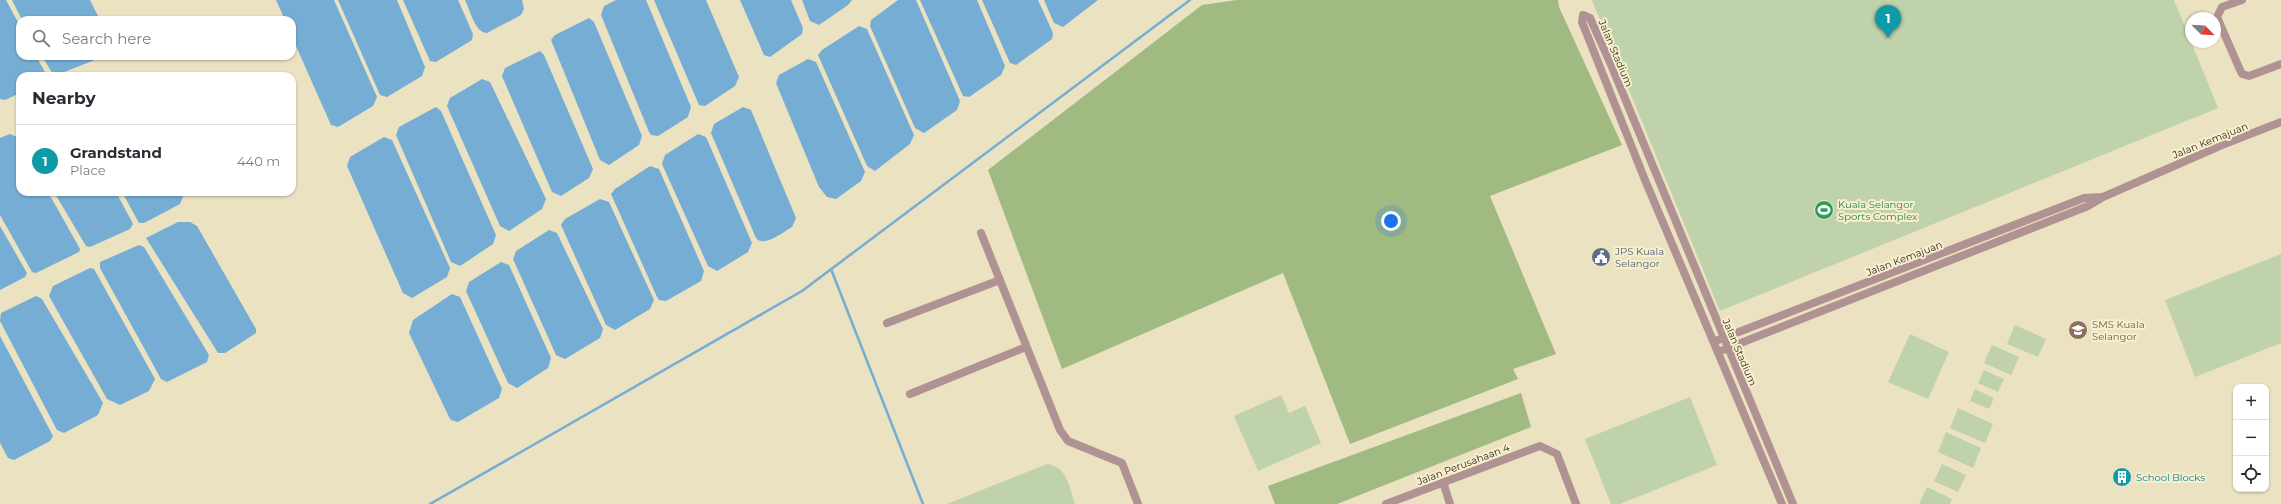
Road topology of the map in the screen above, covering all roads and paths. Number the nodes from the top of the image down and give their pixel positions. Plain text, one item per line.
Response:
1 (2242, 0) edge
2 (2281, 64) edge
3 (2281, 122) edge
4 (2103, 197) junction
5 (981, 233) dead end
6 (1000, 280) junction
7 (887, 323) dead end
8 (1723, 338) junction
9 (1714, 342) junction
10 (1026, 347) junction
11 (1727, 348) junction
12 (1718, 352) junction
13 (910, 394) dead end
14 (1443, 482) junction
15 (1138, 504) edge
16 (1386, 504) edge
17 (1450, 504) edge
18 (1576, 504) edge
19 (1782, 504) edge
20 (1793, 504) edge

1 - 2 street
3 - 4 street, Jalan Kemajuan
4 - 8 street, Jalan Kemajuan
4 - 11 street, Jalan Kemajuan
5 - 6 street
6 - 7 street
6 - 10 street
8 - 9 street, Jalan Kemajuan
8 - 9 street, Jalan Stadium
8 - 11 street, Jalan Stadium
9 - 12 street, Jalan Stadium
10 - 13 street
10 - 15 street
11 - 12 street, Jalan Kemajuan
11 - 20 street, Jalan Stadium
12 - 19 street, Jalan Stadium
14 - 16 street, Jalan Perusahaan 4
14 - 17 street
14 - 18 street, Jalan Perusahaan 4

